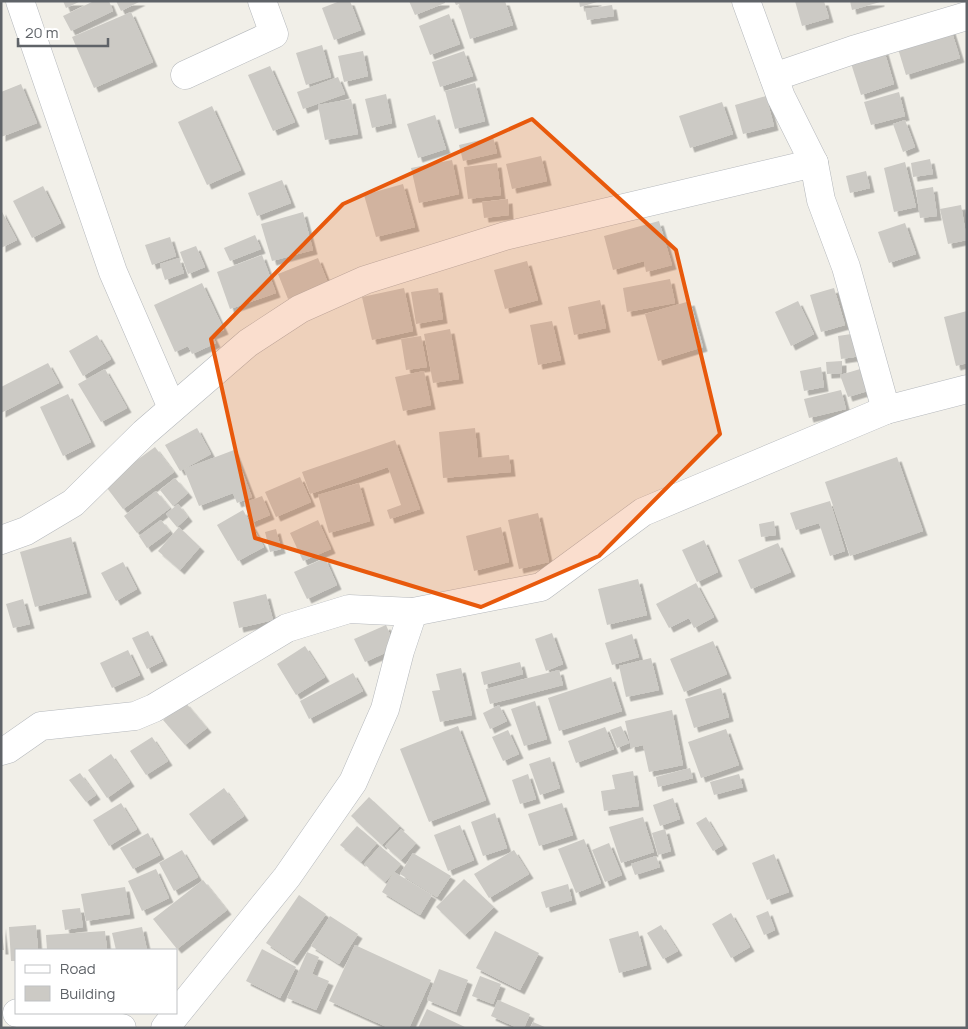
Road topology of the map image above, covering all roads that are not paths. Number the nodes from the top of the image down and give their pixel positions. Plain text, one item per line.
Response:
1 (20, 1) edge
2 (262, 1) edge
3 (746, 1) edge
4 (967, 16) edge
5 (185, 75) dead end
6 (774, 77) junction
7 (814, 163) junction
8 (967, 388) edge
9 (172, 408) junction
10 (886, 410) junction
11 (1, 540) edge
12 (413, 612) junction
13 (1, 751) edge
14 (1, 1010) edge
15 (178, 1012) edge
16 (15, 1013) edge
17 (24, 1014) edge
18 (176, 1014) edge
19 (122, 1028) edge
20 (165, 1028) edge

1 - 9 street
2 - 5 street
3 - 6 street
4 - 6 street
6 - 7 street
7 - 9 street
7 - 10 street
8 - 10 street
9 - 11 street
10 - 12 street
12 - 13 street
12 - 15 street
14 - 16 street
17 - 19 street
18 - 20 street

